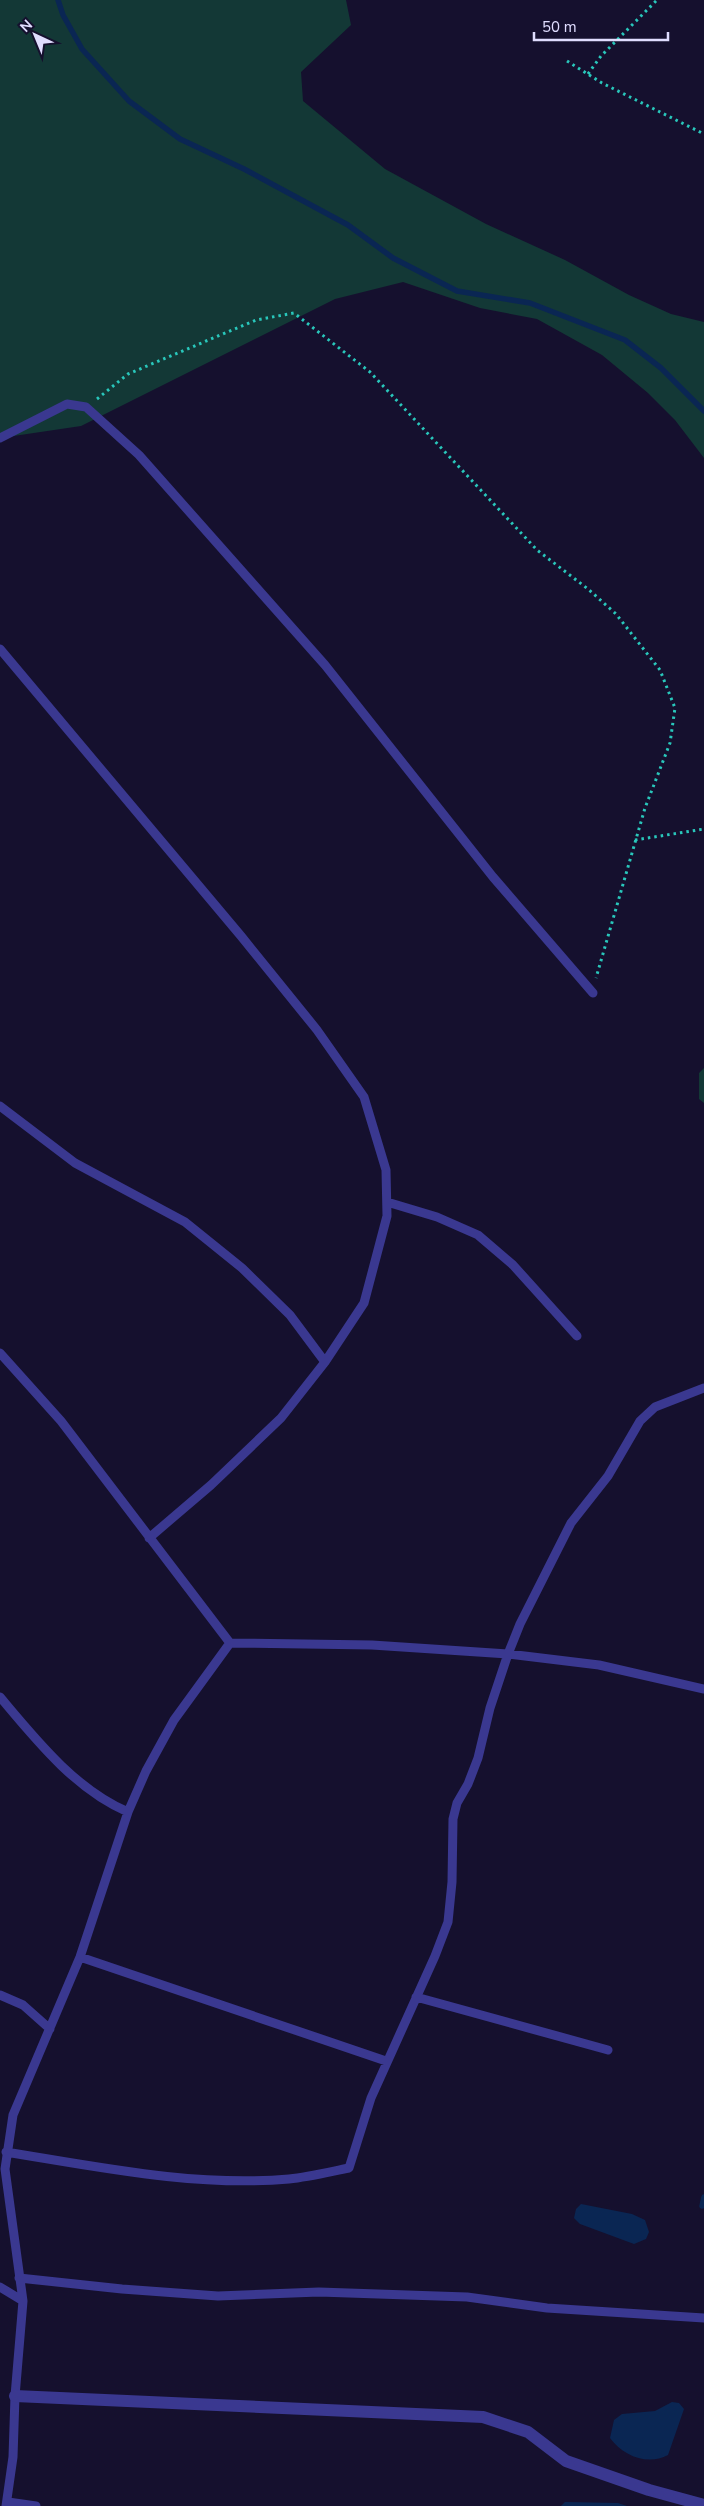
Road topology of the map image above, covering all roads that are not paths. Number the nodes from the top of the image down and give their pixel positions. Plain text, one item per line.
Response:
1 (0, 438) edge
2 (0, 649) edge
3 (592, 993) road end
4 (0, 1106) edge
5 (387, 1202) junction
6 (577, 1336) dead end
7 (0, 1352) edge
8 (325, 1362) junction
9 (704, 1388) edge
10 (149, 1538) junction
11 (230, 1643) junction
12 (508, 1654) junction
13 (704, 1689) edge
14 (0, 1697) edge
15 (128, 1812) junction
16 (80, 1957) junction
17 (0, 1995) edge
18 (416, 1996) junction
19 (50, 2028) junction
20 (608, 2050) dead end
21 (386, 2061) junction
22 (6, 2152) junction
23 (19, 2278) junction
24 (0, 2287) edge
25 (23, 2300) junction
26 (704, 2318) edge
27 (15, 2396) junction
28 (7, 2504) edge
29 (704, 2505) edge
30 (36, 2506) edge

1 - 3 lane
2 - 5 lane
4 - 8 lane
5 - 6 lane
5 - 8 lane
7 - 10 lane
8 - 10 lane
9 - 12 lane
10 - 11 lane
11 - 12 lane
11 - 15 lane
12 - 13 lane
12 - 18 lane
14 - 15 lane
15 - 16 lane
16 - 19 lane
16 - 21 lane
17 - 19 lane
18 - 20 lane
18 - 21 lane
19 - 22 lane
21 - 22 lane
22 - 23 lane
23 - 25 lane
23 - 26 lane
24 - 25 lane
25 - 27 lane
27 - 28 lane
27 - 29 street
28 - 30 lane

